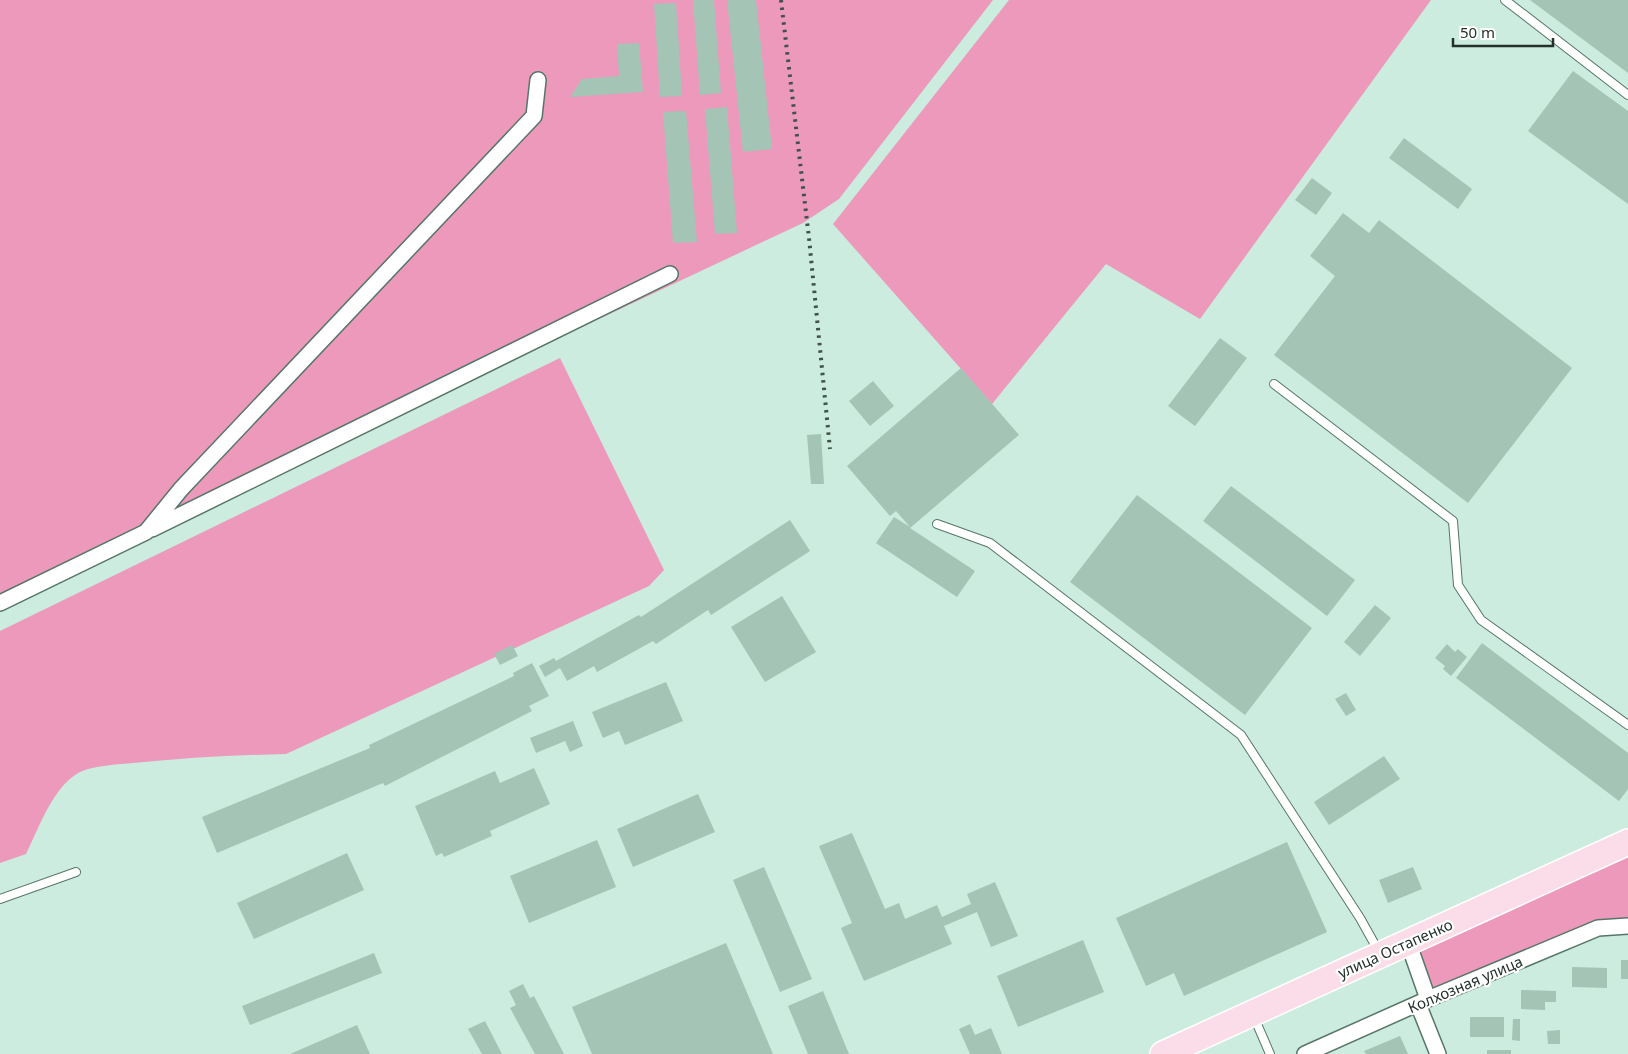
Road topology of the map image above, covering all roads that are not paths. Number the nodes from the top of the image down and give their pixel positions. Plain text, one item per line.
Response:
1 (1505, 0) edge
2 (538, 80) dead end
3 (1628, 95) edge
4 (670, 274) dead end
5 (1274, 384) dead end
6 (936, 524) dead end
7 (146, 532) junction
8 (0, 603) edge
9 (1628, 725) edge
10 (1628, 842) edge
11 (76, 872) dead end
12 (0, 900) edge
13 (1628, 926) edge
14 (1408, 942) junction
15 (1381, 955) junction
16 (1423, 1002) junction
17 (1252, 1013) junction
18 (1162, 1054) edge
19 (1270, 1054) edge
20 (1305, 1054) edge
21 (1438, 1054) edge

1 - 3 lane
2 - 7 street
4 - 7 street
5 - 9 lane
6 - 15 lane
7 - 8 street
10 - 14 main road, улица Остапенко
11 - 12 lane
13 - 16 street, Колхозная улица
14 - 15 main road, улица Остапенко
14 - 16 street
15 - 17 main road, улица Остапенко
16 - 20 street, Колхозная улица
16 - 21 street
17 - 18 main road, улица Остапенко
17 - 19 lane

